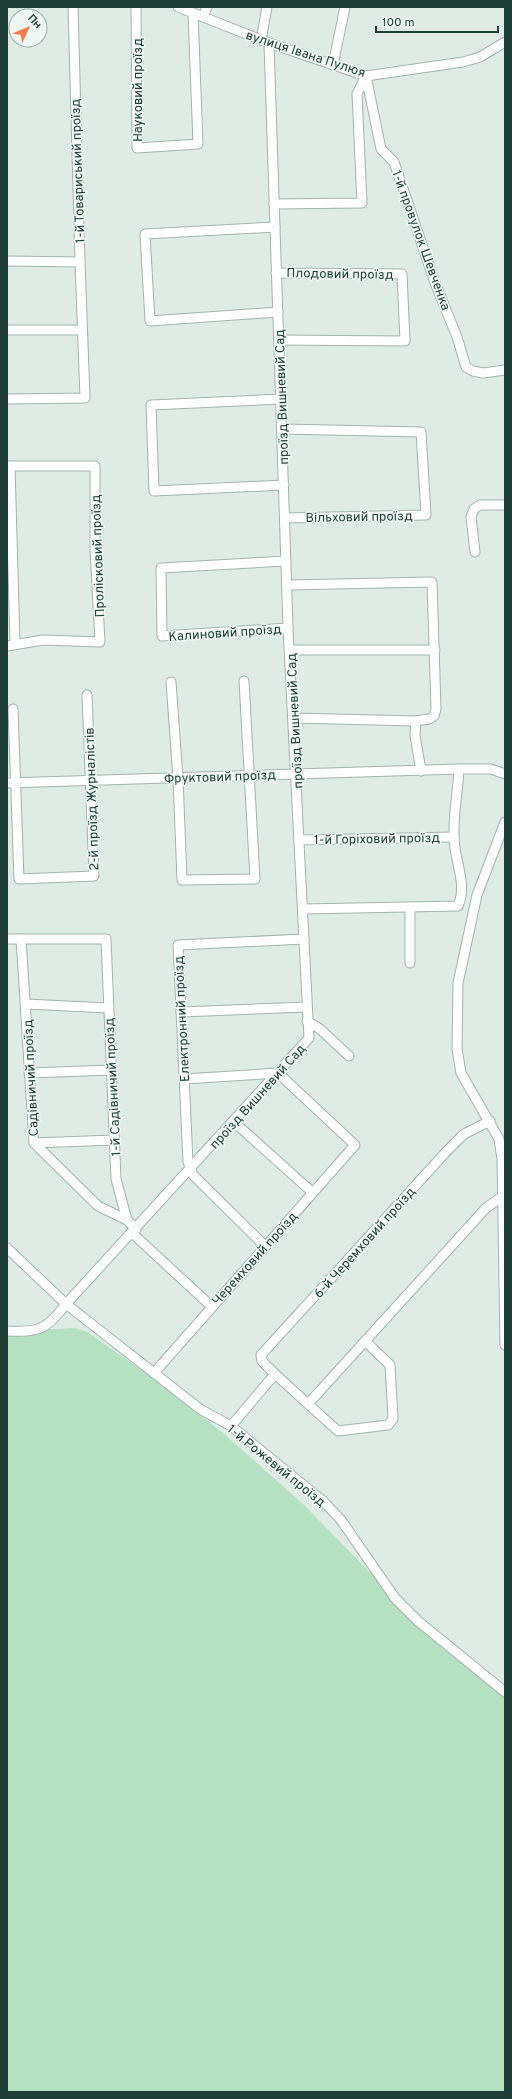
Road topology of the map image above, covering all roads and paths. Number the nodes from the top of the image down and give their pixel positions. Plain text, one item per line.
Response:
1 (73, 7) edge
2 (136, 7) edge
3 (178, 7) edge
4 (207, 7) edge
5 (267, 7) edge
6 (345, 7) edge
7 (193, 13) junction
8 (203, 18) junction
9 (265, 42) junction
10 (505, 42) edge
11 (332, 65) junction
12 (366, 76) junction
13 (274, 204) junction
14 (275, 227) junction
15 (7, 261) edge
16 (80, 262) junction
17 (276, 272) junction
18 (278, 312) junction
19 (7, 330) edge
20 (82, 330) junction
21 (279, 340) junction
22 (505, 370) edge
23 (7, 399) edge
24 (281, 399) junction
25 (282, 430) junction
26 (9, 466) edge
27 (284, 485) junction
28 (505, 505) edge
29 (285, 518) junction
30 (475, 552) dead end
31 (286, 561) junction
32 (287, 585) junction
33 (288, 628) junction
34 (11, 645) edge
35 (290, 650) junction
36 (435, 650) junction
37 (244, 681) dead end
38 (171, 682) dead end
39 (87, 695) dead end
40 (13, 709) dead end
41 (293, 718) junction
42 (416, 721) junction
43 (459, 769) junction
44 (421, 771) junction
45 (297, 773) junction
46 (505, 774) edge
47 (249, 776) junction
48 (178, 778) junction
49 (92, 781) junction
50 (11, 783) edge
51 (505, 822) edge
52 (454, 837) junction
53 (300, 840) junction
54 (410, 907) junction
55 (303, 909) junction
56 (7, 939) edge
57 (21, 939) junction
58 (304, 939) junction
59 (410, 963) dead end
60 (26, 1004) junction
61 (306, 1007) junction
62 (108, 1008) junction
63 (181, 1012) junction
64 (307, 1021) junction
65 (349, 1056) dead end
66 (112, 1070) junction
67 (29, 1073) junction
68 (278, 1073) junction
69 (184, 1079) junction
70 (490, 1120) junction
71 (234, 1122) junction
72 (114, 1140) junction
73 (34, 1143) junction
74 (191, 1170) junction
75 (312, 1192) junction
76 (503, 1196) junction
77 (127, 1220) junction
78 (134, 1231) junction
79 (265, 1246) junction
80 (7, 1248) edge
81 (66, 1304) junction
82 (211, 1306) junction
83 (8, 1330) edge
84 (365, 1341) junction
85 (505, 1345) edge
86 (154, 1373) junction
87 (275, 1374) junction
88 (308, 1404) junction
89 (231, 1426) junction
90 (505, 1692) edge

1 - 16 street, 1-й Товариський проїзд
2 - 7 street, Науковий проїзд
3 - 7 street, вулиця Івана Пулюя
4 - 8 street
5 - 9 street, проїзд Вишневий Сад
6 - 11 street
7 - 8 street, вулиця Івана Пулюя
8 - 9 street, вулиця Івана Пулюя
9 - 11 street, вулиця Івана Пулюя
9 - 13 street, проїзд Вишневий Сад
10 - 12 street, вулиця Івана Пулюя
11 - 12 street, вулиця Івана Пулюя
12 - 13 street
12 - 22 street, 1-й провулок Шевченка
13 - 14 street, проїзд Вишневий Сад
14 - 17 street, проїзд Вишневий Сад
14 - 18 street
15 - 16 street, 1-й Товариський проїзд
16 - 20 street
17 - 18 street, проїзд Вишневий Сад
17 - 21 street, Плодовий проїзд
18 - 21 street, проїзд Вишневий Сад
19 - 20 street
20 - 23 street
21 - 24 street, проїзд Вишневий Сад
24 - 25 street, проїзд Вишневий Сад
24 - 27 street
25 - 27 street, проїзд Вишневий Сад
25 - 29 street, Вільховий проїзд
26 - 34 street
26 - 34 street, Пролісковий проїзд
27 - 29 street, проїзд Вишневий Сад
28 - 30 street
29 - 31 street, проїзд Вишневий Сад
31 - 32 street, проїзд Вишневий Сад
31 - 33 street, Калиновий проїзд
32 - 33 street, проїзд Вишневий Сад
32 - 36 street
33 - 35 street, проїзд Вишневий Сад
35 - 36 street
35 - 41 street, проїзд Вишневий Сад
36 - 42 street
37 - 47 street
38 - 48 street
39 - 49 street, 2-й проїзд Журналістів
40 - 50 street
41 - 42 street
41 - 45 street, проїзд Вишневий Сад
42 - 44 street
43 - 44 street, Фруктовий проїзд
43 - 46 street, Фруктовий проїзд
43 - 52 street
44 - 45 street, Фруктовий проїзд
45 - 47 street, Фруктовий проїзд
45 - 53 street, проїзд Вишневий Сад
47 - 48 street, Фруктовий проїзд
47 - 48 street
48 - 49 street, Фруктовий проїзд
49 - 50 street, Фруктовий проїзд
49 - 50 street, 2-й проїзд Журналістів
51 - 70 street
52 - 53 street, 1-й Горіховий проїзд
52 - 54 street
53 - 55 street, проїзд Вишневий Сад
54 - 55 street
54 - 59 street
55 - 58 street, проїзд Вишневий Сад
56 - 57 street
57 - 60 street, Садівничий проїзд
57 - 62 street, 1-й Садівничий проїзд
58 - 61 street, проїзд Вишневий Сад
58 - 63 street, Електронний проїзд
60 - 62 street
60 - 67 street, Садівничий проїзд
61 - 63 street
61 - 64 street, проїзд Вишневий Сад
62 - 66 street, 1-й Садівничий проїзд
63 - 69 street, Електронний проїзд
64 - 65 street
64 - 68 street, проїзд Вишневий Сад
66 - 67 street
66 - 72 street, 1-й Садівничий проїзд
67 - 73 street, Садівничий проїзд
68 - 69 street
68 - 71 street, проїзд Вишневий Сад
68 - 75 street, Черемховий проїзд
69 - 74 street, Електронний проїзд
70 - 76 street
70 - 87 street, 6-й Черемховий проїзд
71 - 74 street, проїзд Вишневий Сад
71 - 75 street
72 - 73 street
72 - 77 street, 1-й Садівничий проїзд
73 - 77 street, Садівничий проїзд
74 - 78 street, проїзд Вишневий Сад
74 - 79 street
75 - 79 street, Черемховий проїзд
76 - 84 street
76 - 85 street
77 - 78 street, 1-й Садівничий проїзд
78 - 81 street, проїзд Вишневий Сад
78 - 82 street, 1-й Садівничий проїзд
79 - 82 street, Черемховий проїзд
80 - 81 street, 1-й Рожевий проїзд
81 - 83 street, проїзд Вишневий Сад
81 - 86 street, 1-й Рожевий проїзд
82 - 86 street, Черемховий проїзд
84 - 88 street
84 - 88 street, 6-й Черемховий проїзд
86 - 89 street, 1-й Рожевий проїзд
87 - 88 street, 6-й Черемховий проїзд
87 - 89 street
89 - 90 street, 1-й Рожевий проїзд

